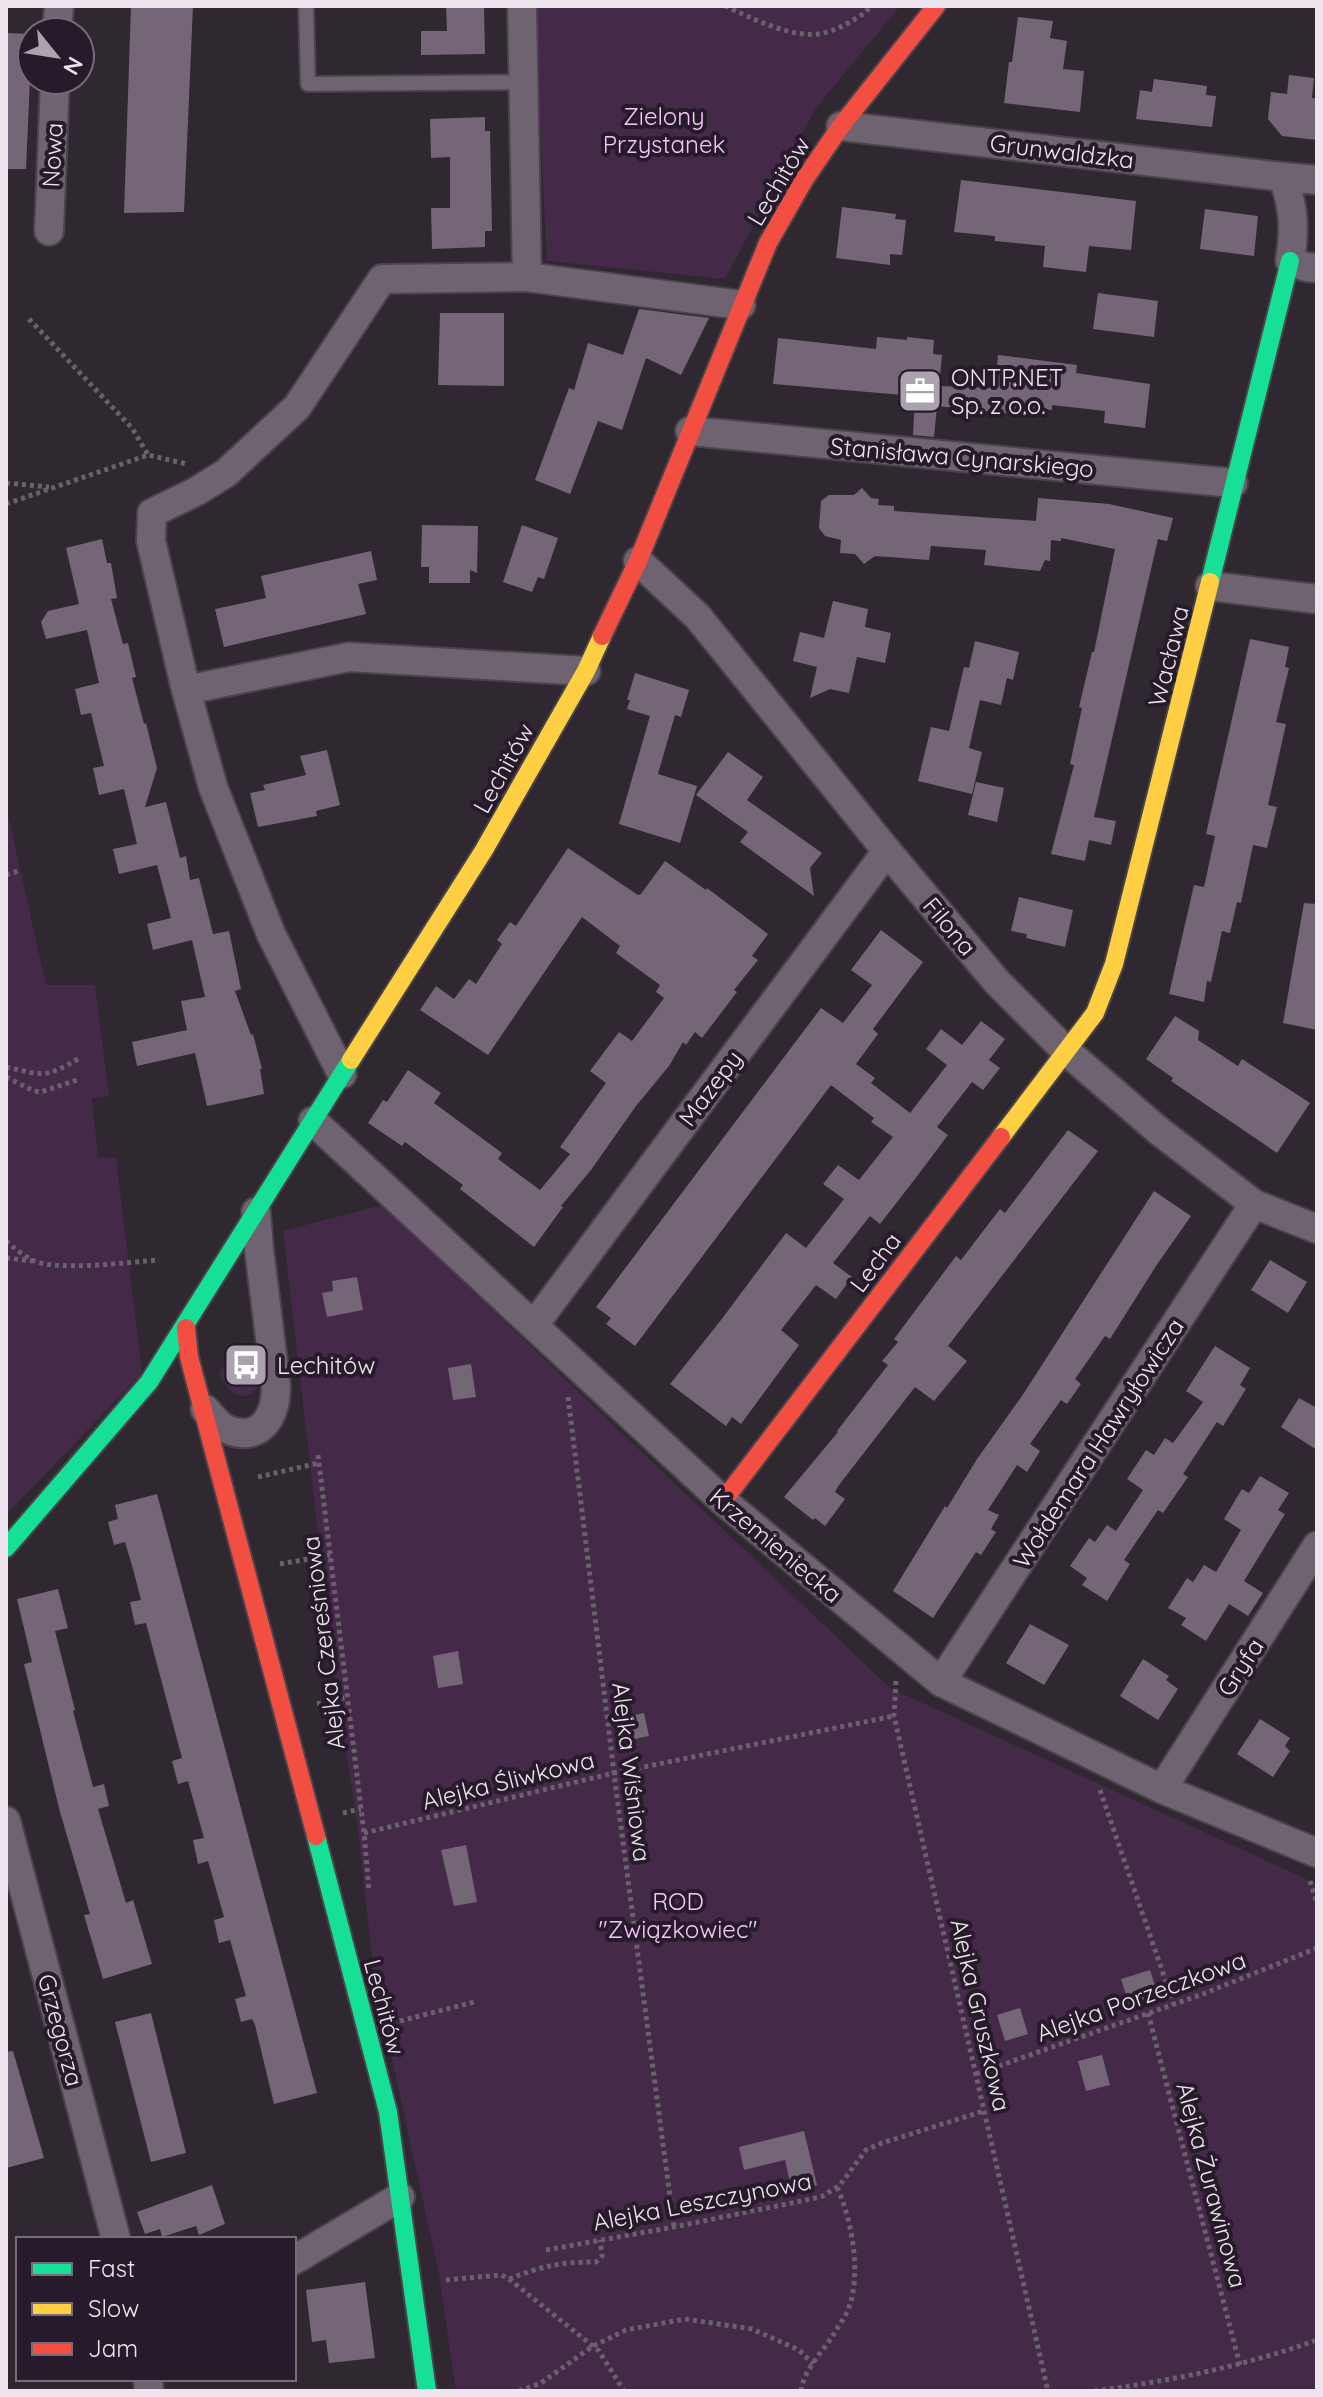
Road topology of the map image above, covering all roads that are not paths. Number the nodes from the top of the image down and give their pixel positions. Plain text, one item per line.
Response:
1 (306, 6) edge
2 (522, 6) edge
3 (936, 6) edge
4 (524, 82) junction
5 (54, 96) edge
6 (841, 126) junction
7 (1283, 177) junction
8 (1317, 180) edge
9 (49, 231) dead end
10 (1304, 264) edge
11 (527, 277) junction
12 (741, 305) junction
13 (690, 431) junction
14 (1233, 483) junction
15 (638, 561) junction
16 (1210, 586) junction
17 (1317, 599) edge
18 (586, 671) junction
19 (186, 690) junction
20 (887, 851) junction
21 (1066, 1051) junction
22 (342, 1074) junction
23 (313, 1121) junction
24 (1254, 1204) junction
25 (256, 1212) junction
26 (1317, 1229) edge
27 (534, 1325) junction
28 (186, 1328) junction
29 (205, 1409) junction
30 (723, 1501) junction
31 (1317, 1546) edge
32 (6, 1548) edge
33 (941, 1682) junction
34 (1162, 1789) junction
35 (6, 1821) edge
36 (1317, 1853) edge
37 (400, 2197) junction
38 (115, 2237) edge
39 (296, 2259) edge
40 (427, 2391) edge

1 - 4 lane
2 - 4 street
3 - 6 street, Lechitów
4 - 11 street
5 - 9 street, Nowa
6 - 7 street, Grunwaldzka
6 - 12 street, Lechitów
7 - 8 street, Grunwaldzka
7 - 10 street
10 - 14 street, Wacława
11 - 12 street
11 - 19 street
12 - 13 street, Lechitów
13 - 14 street, Stanisława Cynarskiego
13 - 15 street, Lechitów
14 - 16 street, Wacława
15 - 18 street, Lechitów
15 - 20 street, Filona
16 - 17 street
16 - 21 street, Wacława
18 - 19 street
18 - 22 street, Lechitów
19 - 22 street
20 - 21 street, Filona
20 - 27 street, Mazepy
21 - 24 street, Filona
21 - 30 street, Lecha
22 - 23 street, Lechitów
23 - 25 street, Lechitów
23 - 27 street, Krzemieniecka
24 - 26 street, Filona
24 - 33 street, Wołdemara Hawryłowicza
25 - 28 street, Lechitów
25 - 29 street
27 - 30 street, Krzemieniecka
28 - 29 street, Lechitów
28 - 32 street, Lechitów
29 - 37 street, Lechitów
30 - 33 street, Krzemieniecka
31 - 34 street, Gryfa
33 - 34 street, Krzemieniecka
34 - 36 street, Krzemieniecka
35 - 38 street, Grzegorza
37 - 39 street
37 - 40 street, Lechitów

